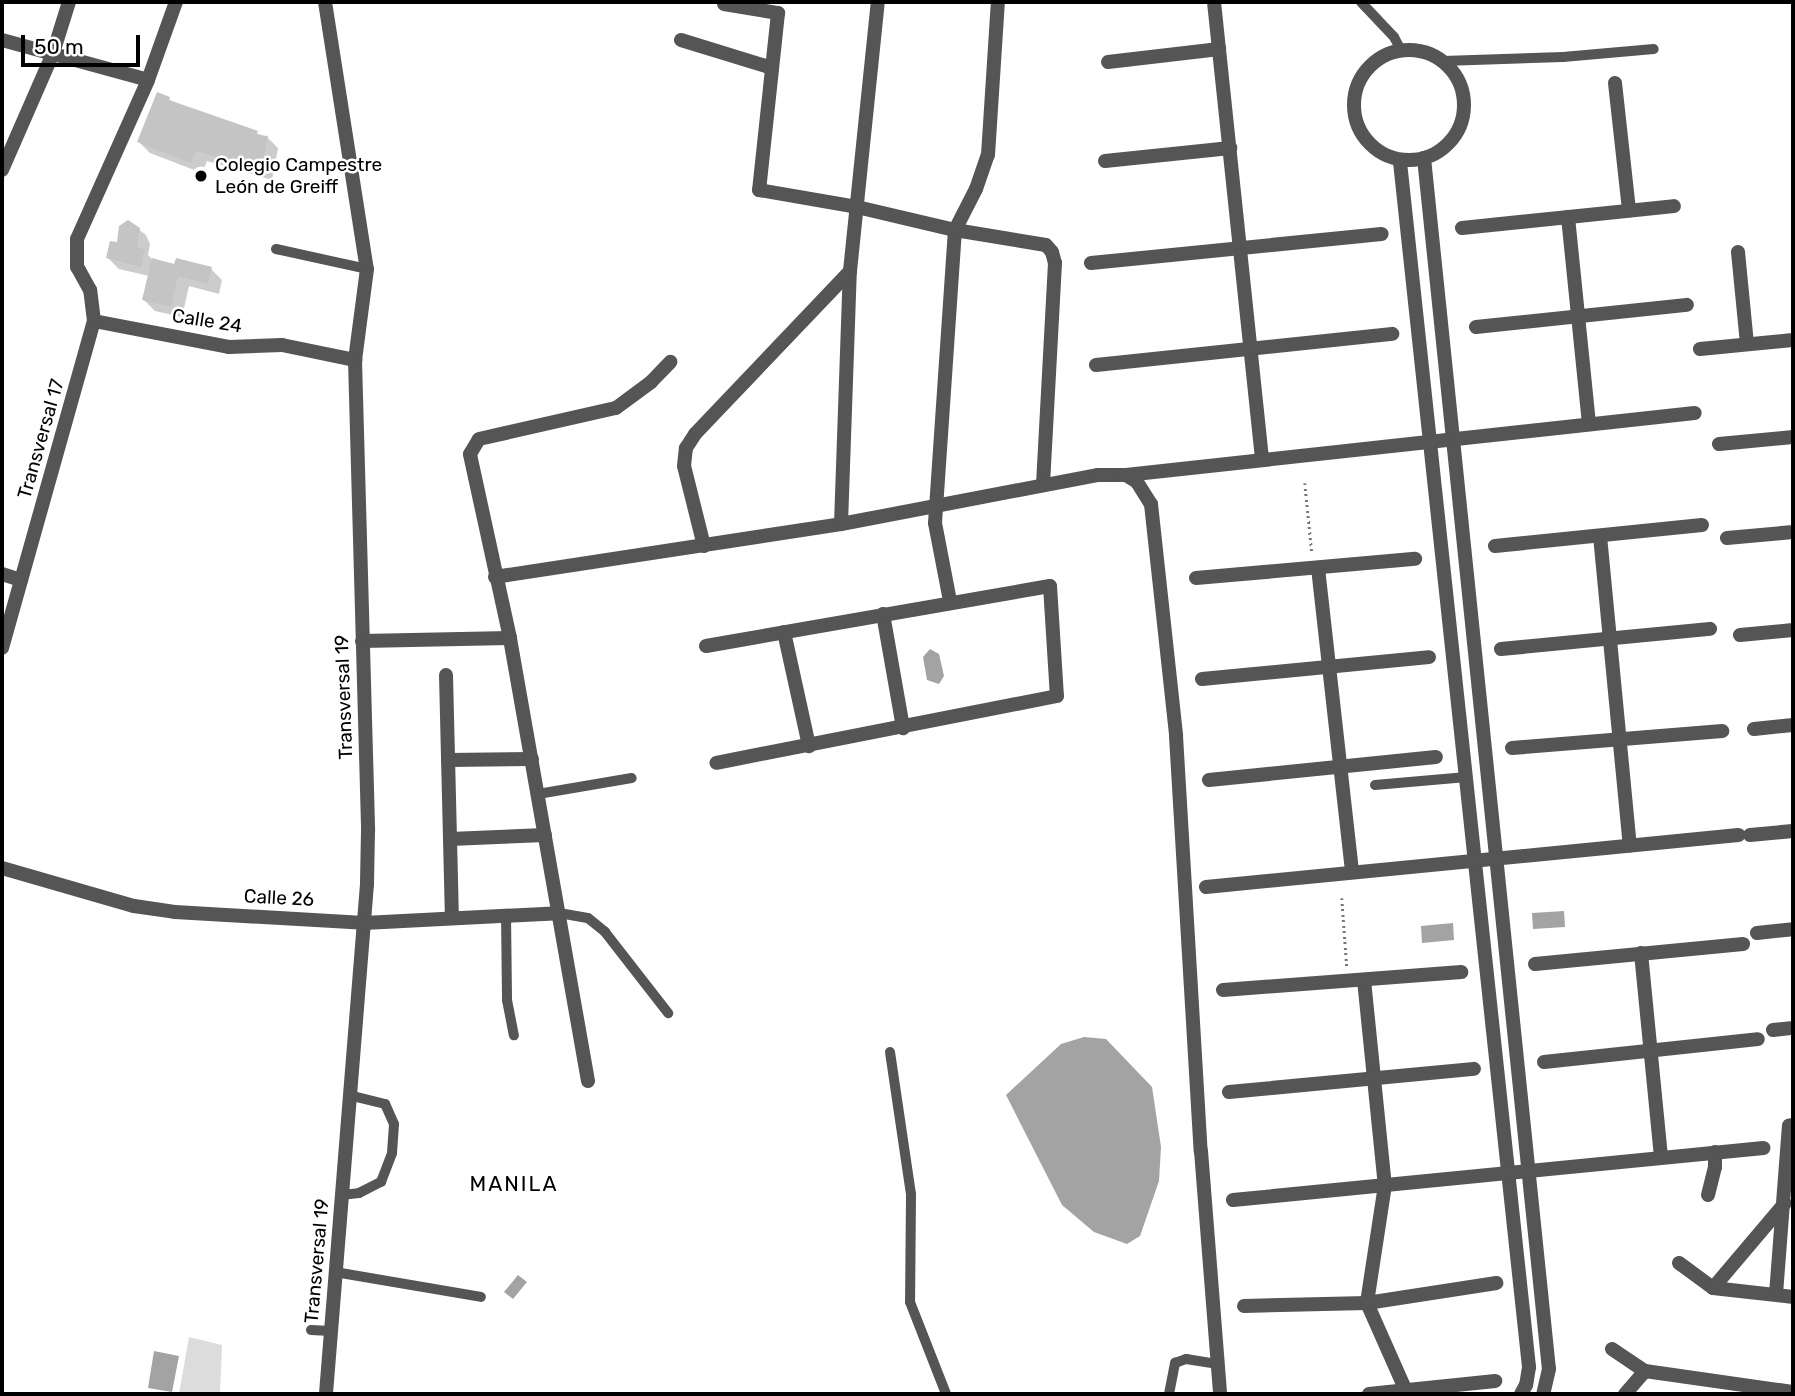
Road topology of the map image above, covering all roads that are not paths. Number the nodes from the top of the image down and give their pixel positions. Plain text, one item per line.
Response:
1 (69, 2) edge
2 (176, 2) edge
3 (325, 2) edge
4 (878, 2) edge
5 (998, 2) edge
6 (1214, 2) edge
7 (1361, 2) edge
8 (724, 4) dead end
9 (2, 40) edge
10 (681, 40) dead end
11 (1219, 49) junction
12 (1654, 49) dead end
13 (1402, 50) junction
14 (53, 53) junction
15 (1443, 61) junction
16 (1108, 62) dead end
17 (772, 68) junction
18 (148, 80) junction
19 (1615, 83) dead end
20 (1230, 148) junction
21 (1424, 158) junction
22 (1105, 161) dead end
23 (1400, 162) junction
24 (2, 170) edge
25 (1674, 206) dead end
26 (857, 207) junction
27 (1629, 210) junction
28 (1568, 217) junction
29 (1462, 228) dead end
30 (955, 230) junction
31 (1382, 233) dead end
32 (276, 248) dead end
33 (1240, 248) junction
34 (1738, 251) dead end
35 (1091, 263) dead end
36 (367, 269) junction
37 (850, 271) junction
38 (1687, 305) dead end
39 (1577, 316) junction
40 (94, 321) junction
41 (1476, 327) dead end
42 (1392, 334) dead end
43 (1793, 340) edge
44 (1747, 344) junction
45 (1250, 349) junction
46 (1700, 349) dead end
47 (355, 360) junction
48 (670, 362) dead end
49 (1096, 365) dead end
50 (1695, 413) dead end
51 (1589, 424) junction
52 (1793, 437) edge
53 (1452, 438) junction
54 (1432, 440) junction
55 (1718, 444) dead end
56 (1262, 458) junction
57 (1126, 475) junction
58 (1043, 485) junction
59 (939, 504) junction
60 (841, 524) junction
61 (1702, 525) dead end
62 (1793, 532) edge
63 (1600, 536) junction
64 (1727, 538) dead end
65 (1495, 545) dead end
66 (704, 546) junction
67 (1415, 559) dead end
68 (1318, 568) junction
69 (2, 574) edge
70 (495, 577) junction
71 (1196, 578) dead end
72 (21, 580) junction
73 (950, 601) junction
74 (883, 614) junction
75 (1710, 629) dead end
76 (1793, 630) edge
77 (784, 632) junction
78 (1740, 635) dead end
79 (510, 638) junction
80 (1609, 638) junction
81 (362, 641) junction
82 (706, 646) dead end
83 (2, 648) edge
84 (1501, 649) dead end
85 (1429, 657) dead end
86 (1328, 665) junction
87 (446, 676) dead end
88 (1202, 679) dead end
89 (1793, 725) edge
90 (903, 728) junction
91 (1754, 729) dead end
92 (1722, 731) dead end
93 (1620, 737) junction
94 (808, 746) junction
95 (1512, 748) dead end
96 (1436, 757) dead end
97 (532, 759) junction
98 (448, 760) junction
99 (717, 763) dead end
100 (1340, 766) junction
101 (1467, 777) junction
102 (632, 778) dead end
103 (1209, 780) dead end
104 (1375, 785) dead end
105 (538, 794) junction
106 (1793, 831) edge
107 (545, 835) junction
108 (450, 839) junction
109 (1629, 846) junction
110 (1497, 859) junction
111 (1476, 861) junction
112 (2, 868) edge
113 (1352, 873) junction
114 (1206, 887) dead end
115 (559, 913) junction
116 (506, 915) junction
117 (452, 918) junction
118 (364, 923) junction
119 (1793, 929) edge
120 (1757, 933) dead end
121 (1743, 944) dead end
122 (1641, 953) junction
123 (1535, 964) dead end
124 (1461, 972) dead end
125 (1364, 980) junction
126 (1223, 990) dead end
127 (668, 1013) dead end
128 (1793, 1028) edge
129 (1773, 1030) dead end
130 (514, 1035) dead end
131 (1758, 1039) dead end
132 (1651, 1051) junction
133 (890, 1052) dead end
134 (1518, 1059) junction
135 (1498, 1062) junction
136 (1544, 1062) dead end
137 (1474, 1069) dead end
138 (1372, 1077) junction
139 (588, 1081) dead end
140 (1229, 1092) dead end
141 (350, 1095) junction
142 (1793, 1125) edge
143 (1763, 1148) dead end
144 (1715, 1152) junction
145 (1661, 1157) junction
146 (1529, 1171) junction
147 (1510, 1173) junction
148 (1385, 1185) junction
149 (341, 1195) junction
150 (1708, 1195) dead end
151 (1233, 1200) dead end
152 (1789, 1203) edge
153 (1679, 1263) dead end
154 (335, 1272) junction
155 (1540, 1276) junction
156 (1520, 1278) junction
157 (1496, 1283) dead end
158 (1713, 1287) junction
159 (1776, 1294) junction
160 (481, 1297) dead end
161 (1793, 1297) edge
162 (1367, 1303) junction
163 (1244, 1306) dead end
164 (311, 1330) dead end
165 (331, 1331) junction
166 (1612, 1349) dead end
167 (1217, 1364) junction
168 (1645, 1371) junction
169 (1495, 1381) dead end
170 (1406, 1391) junction
171 (1762, 1391) edge
172 (1793, 1392) edge
173 (326, 1394) edge
174 (946, 1394) edge
175 (1169, 1394) edge
176 (1220, 1394) edge
177 (1369, 1394) edge
178 (1521, 1394) edge
179 (1543, 1394) edge
180 (1625, 1394) edge

1 - 14 street
2 - 18 street
3 - 36 street, Transversal 19
4 - 26 street
5 - 30 street
6 - 11 street
7 - 13 lane
8 - 17 street
9 - 14 street
10 - 17 street
11 - 16 street
11 - 20 street
12 - 15 lane
13 - 15 street
13 - 23 street
14 - 18 street
14 - 24 street
15 - 21 street
17 - 26 street
18 - 40 street
19 - 27 street
20 - 22 street
20 - 33 street
21 - 23 street
21 - 53 street
23 - 54 street
25 - 27 street
26 - 30 street
26 - 37 street
27 - 28 street
28 - 29 street
28 - 39 street
30 - 58 street
30 - 59 street
31 - 33 street
32 - 36 lane
33 - 35 street
33 - 45 street
34 - 44 street
36 - 47 street, Transversal 19
37 - 60 street
37 - 66 street
38 - 39 street
39 - 41 street
39 - 51 street
40 - 47 street, Calle 24
40 - 72 street, Transversal 17
42 - 45 street
43 - 44 street
44 - 46 street
45 - 49 street
45 - 56 street
47 - 81 street, Transversal 19
48 - 70 street
50 - 51 street
51 - 53 street
52 - 55 street
53 - 54 street
53 - 110 street
54 - 56 street
54 - 101 street
56 - 57 street
57 - 58 street
57 - 167 street
58 - 59 street
59 - 60 street
59 - 73 street
60 - 66 street
61 - 63 street
62 - 64 street
63 - 65 street
63 - 80 street
66 - 70 street
67 - 68 street
68 - 71 street
68 - 86 street
69 - 72 street
70 - 79 street
72 - 83 street, Transversal 17
73 - 74 street
73 - 90 street
74 - 77 street
74 - 90 street
75 - 80 street
76 - 78 street
77 - 82 street
77 - 94 street
79 - 81 street
79 - 97 street
80 - 84 street
80 - 93 street
81 - 118 street, Transversal 19
85 - 86 street
86 - 88 street
86 - 100 street
87 - 98 street
89 - 91 street
90 - 94 street
92 - 93 street
93 - 95 street
93 - 109 street
94 - 99 street
96 - 100 street
97 - 98 street
97 - 105 street
98 - 108 street
100 - 103 street
100 - 113 street
101 - 104 lane
101 - 111 street
102 - 105 lane
105 - 107 street
106 - 109 street
107 - 108 street
107 - 115 street
108 - 117 street
109 - 110 street
110 - 111 street
110 - 134 street
111 - 113 street
111 - 135 street
112 - 118 street, Calle 26
113 - 114 street
115 - 116 street, Calle 26
115 - 127 lane
115 - 139 street
116 - 117 street, Calle 26
116 - 130 lane
117 - 118 street, Calle 26
118 - 141 street, Transversal 19
119 - 120 street
121 - 122 street
122 - 123 street
122 - 132 street
124 - 125 street
125 - 126 street
125 - 138 street
128 - 129 street
131 - 132 street
132 - 136 street
132 - 145 street
133 - 174 lane
134 - 135 street
134 - 146 street
135 - 147 street
137 - 138 street
138 - 140 street
138 - 148 street
141 - 149 street, Transversal 19
141 - 149 lane
142 - 152 street
143 - 144 street
144 - 145 street
144 - 150 street
145 - 146 street
146 - 147 street
146 - 155 street
147 - 148 street
147 - 156 street
148 - 151 street
148 - 162 street
149 - 154 street, Transversal 19
152 - 158 street
152 - 159 street
153 - 158 street
154 - 160 lane
154 - 165 street, Transversal 19
155 - 156 street
155 - 179 street
156 - 178 street
157 - 162 street
158 - 159 street
159 - 161 street
162 - 163 street
162 - 170 street
164 - 165 lane
165 - 173 street, Transversal 19
166 - 168 street
167 - 175 lane
167 - 176 street
168 - 171 street
168 - 180 street
169 - 170 street
170 - 177 street
171 - 172 street

